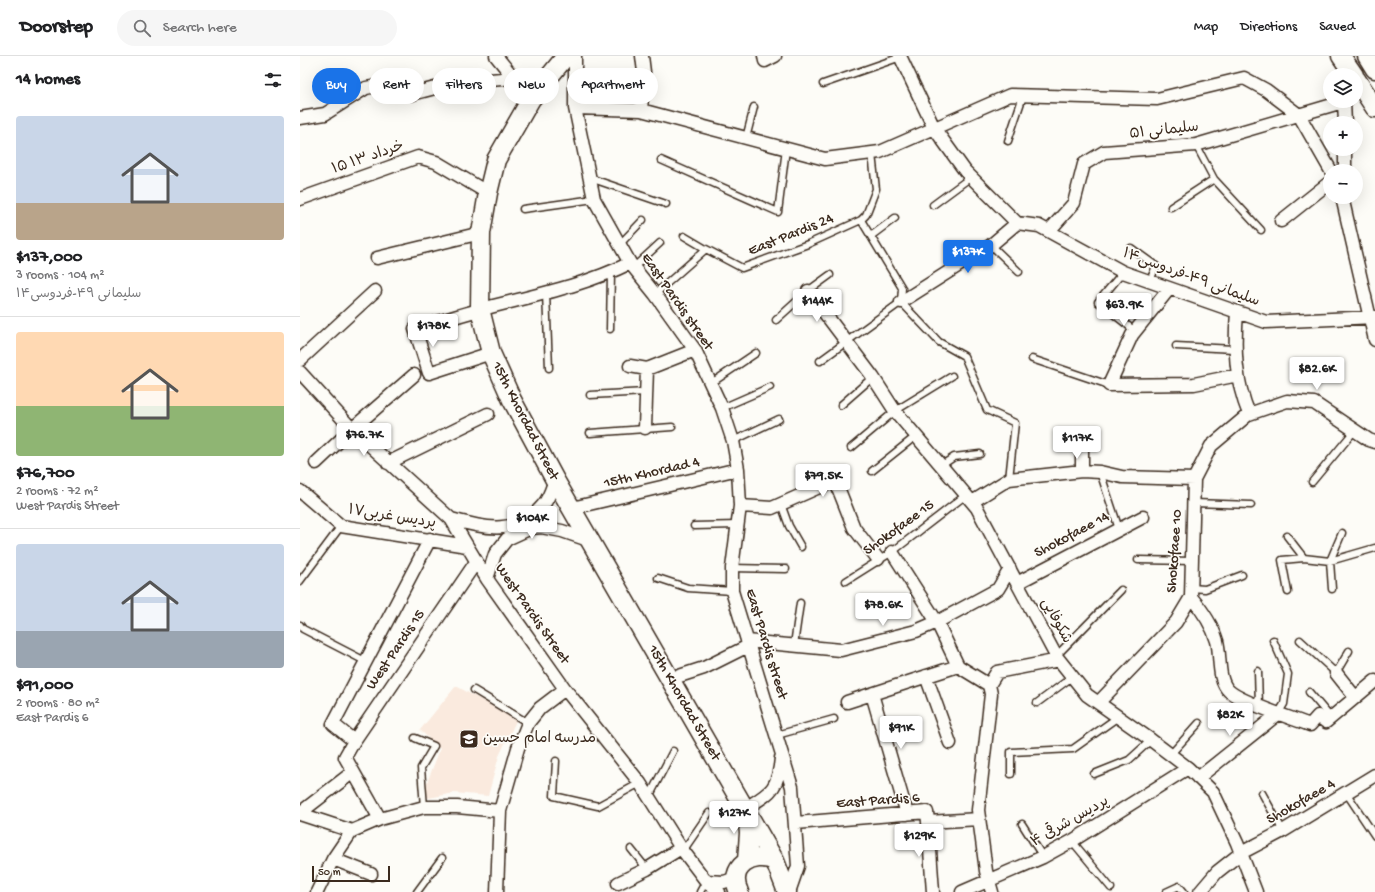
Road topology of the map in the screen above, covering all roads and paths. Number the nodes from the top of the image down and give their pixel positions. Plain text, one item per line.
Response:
1 (496, 56) edge
2 (566, 56) edge
3 (575, 56) edge
4 (642, 56) edge
5 (764, 56) edge
6 (775, 56) edge
7 (1341, 56) edge
8 (1367, 56) edge
9 (900, 57) edge
10 (506, 68) edge
11 (556, 68) edge
12 (1349, 68) edge
13 (1375, 69) edge
14 (504, 79) edge
15 (823, 84) dead end
16 (1023, 96) junction
17 (528, 104) edge
18 (754, 107) dead end
19 (575, 108) junction
20 (1323, 108) edge
21 (641, 110) junction
22 (1299, 115) junction
23 (300, 118) edge
24 (934, 128) junction
25 (746, 138) junction
26 (1008, 141) dead end
27 (1196, 145) junction
28 (786, 149) junction
29 (872, 154) junction
30 (661, 160) dead end
31 (1326, 164) edge
32 (971, 177) junction
33 (590, 178) junction
34 (1214, 180) junction
35 (1323, 188) edge
36 (488, 193) junction
37 (594, 198) junction
38 (300, 199) edge
39 (666, 204) dead end
40 (1344, 204) edge
41 (933, 205) dead end
42 (1171, 207) dead end
43 (523, 209) dead end
44 (895, 218) dead end
45 (643, 220) dead end
46 (861, 220) junction
47 (1282, 220) dead end
48 (1017, 223) junction
49 (1261, 230) dead end
50 (1049, 231) junction
51 (481, 233) junction
52 (684, 236) dead end
53 (872, 236) junction
54 (660, 243) dead end
55 (619, 245) junction
56 (992, 245) junction
57 (1131, 248) dead end
58 (706, 249) junction
59 (377, 258) dead end
60 (632, 265) junction
61 (1018, 272) dead end
62 (1123, 272) junction
63 (611, 273) junction
64 (830, 275) dead end
65 (1150, 281) junction
66 (1169, 289) junction
67 (375, 291) dead end
68 (808, 291) junction
69 (546, 293) junction
70 (655, 294) junction
71 (901, 302) junction
72 (480, 309) junction
73 (1237, 312) junction
74 (1373, 318) edge
75 (776, 320) dead end
76 (610, 329) dead end
77 (1135, 332) junction
78 (1375, 340) edge
79 (846, 341) junction
80 (1176, 346) dead end
81 (1234, 349) junction
82 (695, 350) junction
83 (490, 353) junction
84 (756, 353) dead end
85 (1032, 359) dead end
86 (300, 360) edge
87 (820, 361) dead end
88 (630, 366) dead end
89 (549, 368) dead end
90 (647, 369) junction
91 (300, 373) edge
92 (414, 375) dead end
93 (1238, 375) junction
94 (952, 376) dead end
95 (872, 377) junction
96 (710, 384) junction
97 (1109, 385) junction
98 (770, 387) dead end
99 (646, 392) junction
100 (590, 395) dead end
101 (841, 405) dead end
102 (722, 408) junction
103 (895, 411) junction
104 (488, 414) dead end
105 (1249, 414) junction
106 (779, 419) dead end
107 (672, 427) dead end
108 (645, 428) junction
109 (352, 429) junction
110 (1355, 430) junction
111 (590, 433) dead end
112 (916, 436) junction
113 (733, 442) junction
114 (1375, 442) edge
115 (1082, 444) dead end
116 (851, 448) dead end
117 (980, 454) dead end
118 (388, 463) junction
119 (316, 464) dead end
120 (942, 465) junction
121 (738, 469) junction
122 (872, 471) dead end
123 (1082, 471) junction
124 (1100, 472) junction
125 (1009, 479) junction
126 (1194, 479) junction
127 (555, 480) junction
128 (1312, 482) dead end
129 (300, 491) edge
130 (969, 498) junction
131 (1194, 503) junction
132 (782, 504) junction
133 (1251, 505) dead end
134 (740, 506) junction
135 (572, 508) junction
136 (1143, 516) dead end
137 (451, 519) junction
138 (739, 525) junction
139 (341, 526) junction
140 (694, 526) dead end
141 (1118, 529) junction
142 (1342, 533) dead end
143 (1287, 536) dead end
144 (430, 539) junction
145 (591, 541) junction
146 (467, 546) junction
147 (801, 547) dead end
148 (1375, 548) edge
149 (892, 552) junction
150 (1304, 558) junction
151 (878, 559) junction
152 (1138, 560) dead end
153 (1192, 561) junction
154 (1330, 561) junction
155 (476, 562) junction
156 (732, 568) junction
157 (786, 569) dead end
158 (1010, 569) junction
159 (1242, 575) dead end
160 (487, 578) junction
161 (658, 578) dead end
162 (300, 581) edge
163 (846, 581) dead end
164 (1017, 583) junction
165 (1332, 589) dead end
166 (1121, 590) dead end
167 (732, 591) junction
168 (1191, 592) junction
169 (1288, 592) dead end
170 (800, 603) dead end
171 (937, 622) junction
172 (300, 625) edge
173 (1273, 640) dead end
174 (1300, 640) dead end
175 (748, 643) junction
176 (794, 646) junction
177 (1349, 651) dead end
178 (1057, 658) junction
179 (365, 661) junction
180 (958, 666) junction
181 (1258, 671) dead end
182 (1336, 672) junction
183 (926, 676) junction
184 (1072, 677) junction
185 (670, 679) junction
186 (1375, 682) edge
187 (989, 684) junction
188 (565, 689) junction
189 (474, 690) dead end
190 (1309, 692) dead end
191 (872, 694) junction
192 (1355, 697) junction
193 (847, 702) dead end
194 (1037, 702) dead end
195 (1099, 702) junction
196 (1259, 706) junction
197 (1278, 714) junction
198 (1118, 717) junction
199 (1331, 718) junction
200 (834, 719) dead end
201 (528, 723) junction
202 (1199, 723) dead end
203 (777, 735) junction
204 (415, 738) dead end
205 (1151, 740) junction
206 (354, 741) junction
207 (950, 743) dead end
208 (673, 751) dead end
209 (781, 753) junction
210 (1170, 755) junction
211 (556, 761) dead end
212 (1188, 768) junction
213 (353, 772) junction
214 (1011, 774) dead end
215 (1094, 774) dead end
216 (1375, 775) edge
217 (1198, 778) junction
218 (640, 783) junction
219 (1262, 794) dead end
220 (1347, 794) junction
221 (649, 797) junction
222 (424, 807) junction
223 (746, 808) junction
224 (500, 811) junction
225 (300, 814) edge
226 (710, 814) dead end
227 (907, 814) junction
228 (979, 818) junction
229 (380, 819) junction
230 (928, 822) junction
231 (796, 823) junction
232 (1022, 824) dead end
233 (352, 831) junction
234 (1283, 831) junction
235 (1375, 836) edge
236 (1072, 842) junction
237 (631, 849) dead end
238 (682, 849) junction
239 (1241, 853) junction
240 (442, 858) dead end
241 (1043, 858) junction
242 (333, 859) junction
243 (747, 861) junction
244 (775, 861) junction
245 (647, 869) junction
246 (371, 874) dead end
247 (706, 881) junction
248 (618, 883) dead end
249 (738, 885) edge
250 (990, 887) edge
251 (1111, 888) dead end
252 (317, 892) edge
253 (417, 892) edge
254 (497, 892) edge
255 (700, 892) edge
256 (719, 892) edge
257 (788, 892) edge
258 (933, 892) edge
259 (962, 892) edge
260 (1166, 892) edge
261 (1184, 892) edge
262 (1200, 892) edge
263 (1256, 892) edge

1 - 10 street
2 - 11 street, 15th Khordad Street
3 - 19 street, East Pardis street
4 - 21 street
5 - 6 street
7 - 12 street
8 - 13 street
9 - 15 lane
9 - 24 street
14 - 23 street
16 - 22 street
16 - 24 street
16 - 26 lane
17 - 36 street, 15th Khordad Street
18 - 25 lane
19 - 21 street
19 - 33 street, East Pardis street
20 - 22 street, سلیمانی ۵۱
21 - 25 street
22 - 27 street, سلیمانی ۵۱
22 - 31 street
24 - 29 street
24 - 32 street
25 - 28 street
27 - 34 lane
27 - 50 street, سلیمانی ۵۱
28 - 29 street
28 - 30 lane
29 - 46 lane
32 - 41 lane
32 - 48 street
33 - 37 street, East Pardis street
33 - 39 lane
34 - 42 lane
34 - 49 lane
35 - 47 street
36 - 38 street, ۱۵ خرداد ۱۳
36 - 51 street, 15th Khordad Street
37 - 43 lane
37 - 55 street, East Pardis street
40 - 74 street
44 - 53 lane
45 - 55 lane
46 - 53 lane
46 - 58 lane, East Pardis 24
48 - 50 street, سلیمانی ۴۹-فردوسی۱۴
48 - 56 street
50 - 62 street, سلیمانی ۴۹-فردوسی۱۴
51 - 59 street
51 - 72 street, 15th Khordad Street
52 - 58 lane, East Pardis 24
53 - 71 lane
54 - 60 lane
55 - 60 street, East Pardis street
56 - 61 lane
56 - 71 street
57 - 65 lane
58 - 70 lane
60 - 63 street
60 - 70 street, East Pardis street
62 - 65 street, سلیمانی ۴۹-فردوسی۱۴
62 - 77 lane
63 - 69 street
63 - 76 lane
64 - 68 lane
65 - 66 street, سلیمانی ۴۹-فردوسی۱۴
66 - 73 street, سلیمانی ۴۹-فردوسی۱۴
66 - 77 street
67 - 86 street
68 - 75 lane
68 - 79 street, شکوفایی
69 - 72 street
69 - 89 lane
70 - 82 street, East Pardis street
71 - 79 lane
71 - 125 lane
72 - 83 street, 15th Khordad Street
72 - 83 street
73 - 74 street, سلیمانی ۴۹-فردوسی۱۴
73 - 81 street
74 - 78 street
77 - 97 street
79 - 87 lane
79 - 95 street, شکوفایی
80 - 81 lane
81 - 93 street
82 - 90 street
82 - 96 street, East Pardis street
83 - 127 street, 15th Khordad Street
84 - 96 lane
85 - 97 lane
88 - 90 street
90 - 99 street
91 - 109 street, West Pardis Street
92 - 109 street
93 - 97 street
93 - 105 street
94 - 103 lane
95 - 101 lane
95 - 103 street, شکوفایی
96 - 102 street, East Pardis street
98 - 102 lane
99 - 100 lane
99 - 108 street
102 - 113 street, East Pardis street
103 - 112 street, شکوفایی
103 - 116 lane
104 - 118 street
105 - 110 street
105 - 126 street, Shokofaee 10
106 - 113 lane
107 - 108 lane
108 - 111 lane
109 - 118 street, West Pardis Street
109 - 119 street
110 - 114 street
110 - 128 lane
112 - 120 street, شکوفایی
112 - 122 lane
113 - 121 street, East Pardis street
115 - 123 street
117 - 120 lane
118 - 137 street, West Pardis Street
120 - 130 street, شکوفایی
121 - 134 street, East Pardis street
121 - 135 street, 15th Khordad 4
123 - 124 street
123 - 125 street
124 - 126 street
124 - 141 lane
125 - 130 street
126 - 131 street, Shokofaee 10
127 - 135 street, 15th Khordad Street
127 - 137 street
129 - 139 street, پردیس غربی۱۷
130 - 149 lane, Shokofaee 15
130 - 158 street, شکوفایی
131 - 133 lane
131 - 153 street, Shokofaee 10
132 - 134 street
132 - 147 lane
132 - 151 street
134 - 138 street, East Pardis street
135 - 145 street, 15th Khordad Street
136 - 141 street, Shokofaee 14
137 - 146 street, West Pardis Street
138 - 140 lane
138 - 156 street, East Pardis street
139 - 144 street, پردیس غربی۱۷
139 - 162 lane
141 - 164 street, Shokofaee 14
142 - 154 lane
143 - 150 lane
144 - 146 street, پردیس غربی۱۷
144 - 179 street
145 - 160 street
145 - 185 street, 15th Khordad Street
146 - 155 street, West Pardis Street
148 - 154 lane
149 - 151 lane, Shokofaee 15
149 - 171 street
150 - 154 lane
150 - 169 lane
151 - 163 lane, Shokofaee 15
152 - 153 lane
153 - 168 street, Shokofaee 10
154 - 165 lane
155 - 160 street, West Pardis Street
155 - 206 street, West Pardis 15
156 - 157 lane
156 - 167 street, East Pardis street
158 - 164 street, شکوفایی
158 - 171 street
159 - 168 lane
160 - 188 street, West Pardis Street
161 - 167 lane
164 - 178 street, شکوفایی
166 - 178 lane
167 - 175 street, East Pardis street
168 - 195 street, Shokofaee 10
168 - 196 street
170 - 176 lane
171 - 176 street
171 - 180 street
172 - 179 lane
173 - 197 lane
174 - 182 lane
175 - 176 street
175 - 185 street
175 - 203 street, East Pardis street
177 - 182 lane
178 - 184 street, شکوفایی
178 - 187 street
179 - 206 street
180 - 183 street
180 - 187 street
181 - 196 lane
182 - 192 street
183 - 191 street
183 - 207 street
184 - 194 lane
184 - 195 street, شکوفایی
185 - 223 street, 15th Khordad Street
186 - 192 street
187 - 228 street
188 - 201 street
188 - 218 street, West Pardis Street
189 - 201 lane
190 - 199 lane
191 - 193 street
191 - 227 street
192 - 199 street
195 - 198 street, شکوفایی
196 - 197 street
197 - 199 street
197 - 217 street
198 - 205 street, شکوفایی
198 - 214 lane
200 - 203 lane
201 - 224 street
202 - 210 lane
203 - 209 street, East Pardis street
204 - 222 lane
205 - 210 street, شکوفایی
205 - 215 lane
206 - 213 street, West Pardis 15
208 - 221 lane
209 - 223 street
209 - 231 street
210 - 212 street, شکوفایی
211 - 218 lane
212 - 217 street, شکوفایی
212 - 236 street, پردیس شرقی ۴
213 - 225 street
213 - 229 street
216 - 220 street, Shokofaee 4
217 - 239 street, شکوفایی
218 - 221 street, West Pardis Street
219 - 234 lane
220 - 234 street, Shokofaee 4
220 - 235 lane
221 - 238 street, West Pardis Street
222 - 224 street
222 - 229 street
223 - 243 street
223 - 244 street, 15th Khordad Street
224 - 254 street
225 - 233 street
226 - 238 lane
227 - 230 street, East Pardis 6
227 - 231 street, East Pardis 6
228 - 230 street, East Pardis 6
228 - 250 street
229 - 233 street
230 - 258 street
231 - 257 street
232 - 241 lane
233 - 242 street
234 - 239 street, Shokofaee 4
236 - 241 street, پردیس شرقی ۴
236 - 251 lane
237 - 245 lane
238 - 245 street
238 - 247 street, West Pardis Street
239 - 262 street, Shokofaee 4
239 - 263 street, شکوفایی
240 - 253 lane
241 - 250 street, پردیس شرقی ۴
242 - 246 street
242 - 252 street
243 - 244 street
243 - 249 street
244 - 257 street, 15th Khordad Street
245 - 248 street
247 - 249 street
247 - 255 lane
247 - 256 street, West Pardis Street
250 - 259 street, پردیس شرقی ۴
260 - 261 lane

